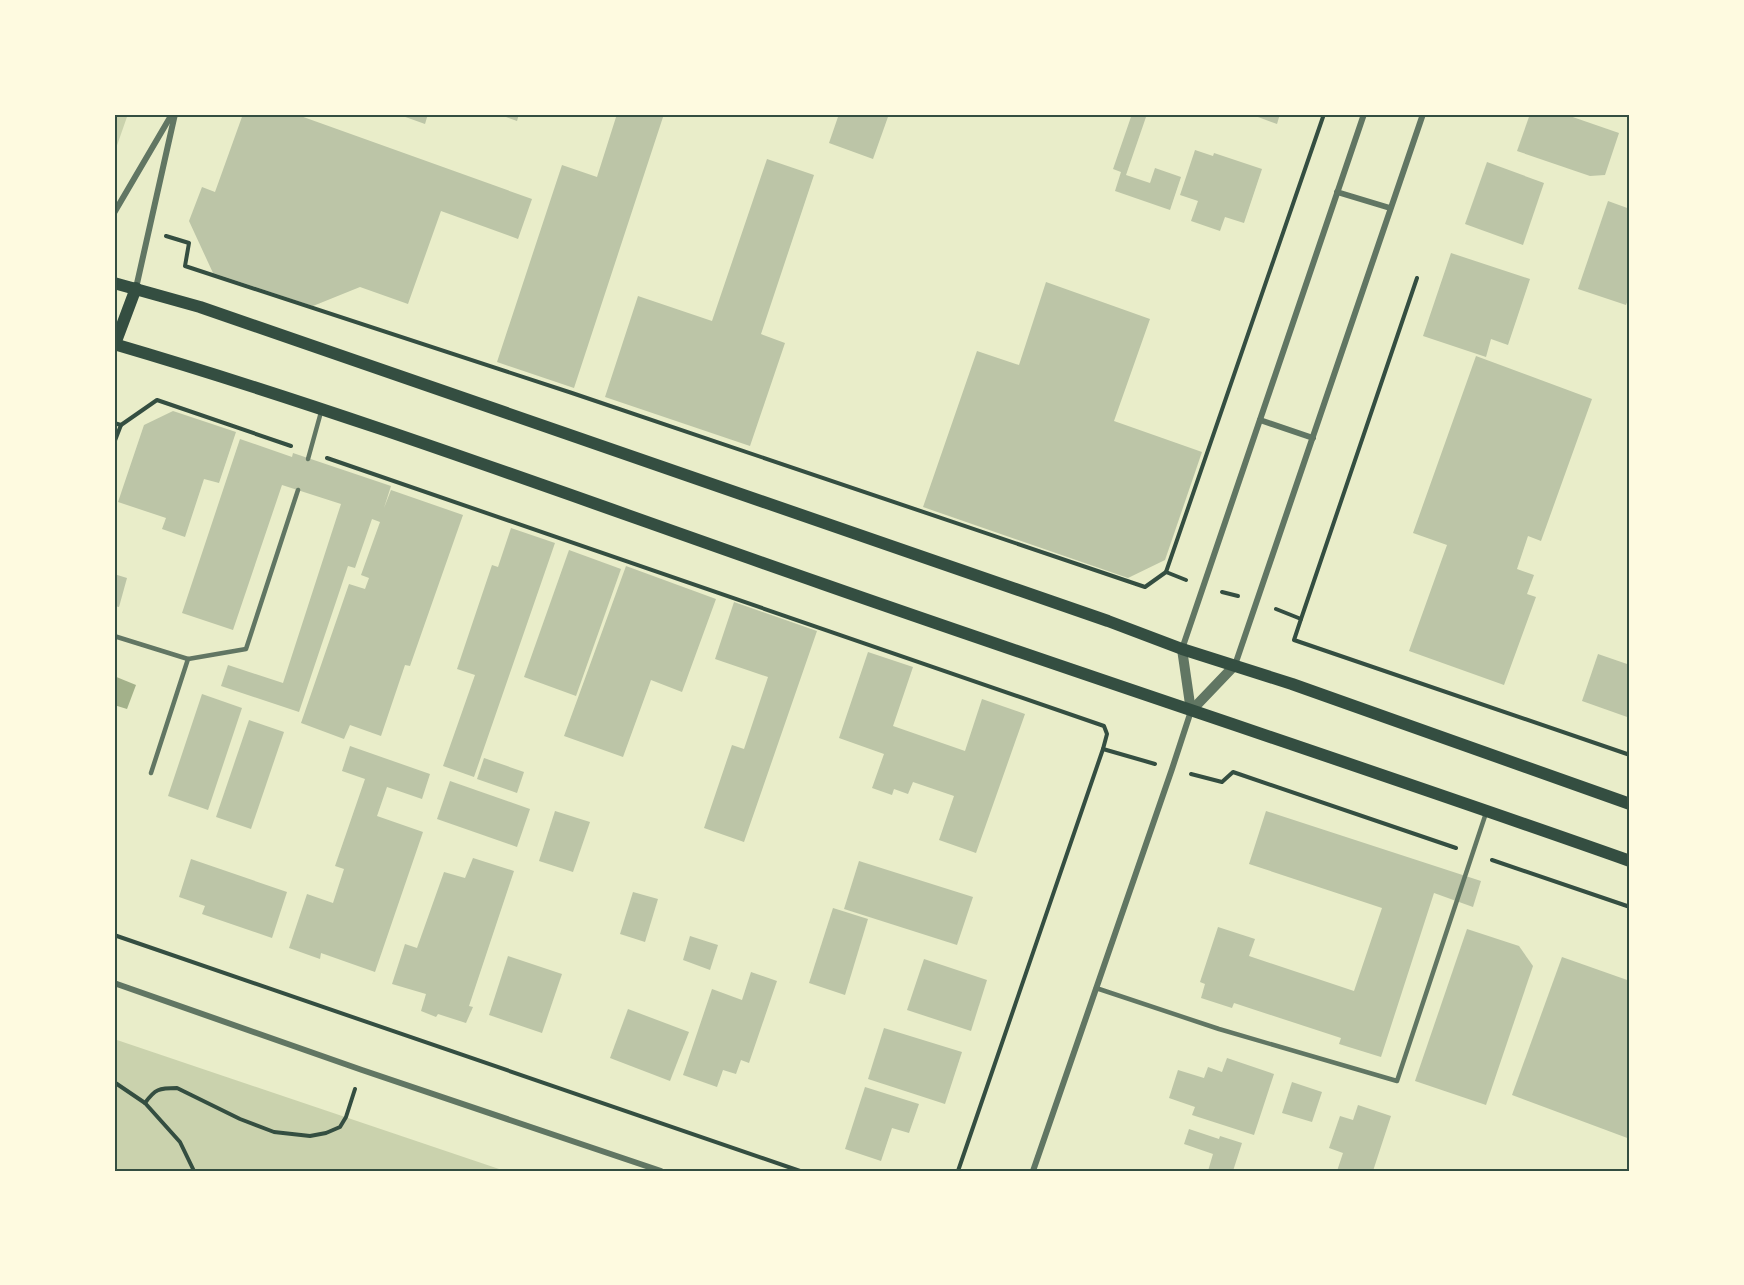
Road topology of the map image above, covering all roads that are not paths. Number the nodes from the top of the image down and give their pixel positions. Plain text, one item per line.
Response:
1 (173, 114) edge
2 (1364, 114) edge
3 (1423, 114) edge
4 (1337, 192) junction
5 (1390, 208) junction
6 (114, 213) edge
7 (114, 283) edge
8 (136, 288) junction
9 (114, 345) edge
10 (322, 409) junction
11 (1260, 420) junction
12 (1312, 438) junction
13 (308, 459) dead end
14 (297, 490) dead end
15 (114, 636) edge
16 (1182, 649) junction
17 (188, 658) junction
18 (1235, 665) junction
19 (1191, 711) junction
20 (151, 773) dead end
21 (1630, 804) edge
22 (1487, 810) junction
23 (1630, 861) edge
24 (114, 983) edge
25 (1096, 988) junction
26 (661, 1171) edge
27 (1033, 1171) edge

1 - 6 street
1 - 8 street
2 - 4 street
3 - 5 street
4 - 5 street
4 - 11 street
5 - 12 street
7 - 8 main road
8 - 9 main road
8 - 16 main road
9 - 10 main road
10 - 13 lane
10 - 19 main road
11 - 12 street
11 - 16 street
12 - 18 street
14 - 17 lane
15 - 17 lane
16 - 18 main road
16 - 19 street
17 - 20 lane
18 - 19 street
18 - 21 main road
19 - 22 main road
19 - 25 street
22 - 23 main road
22 - 25 lane
24 - 26 street
25 - 27 street

